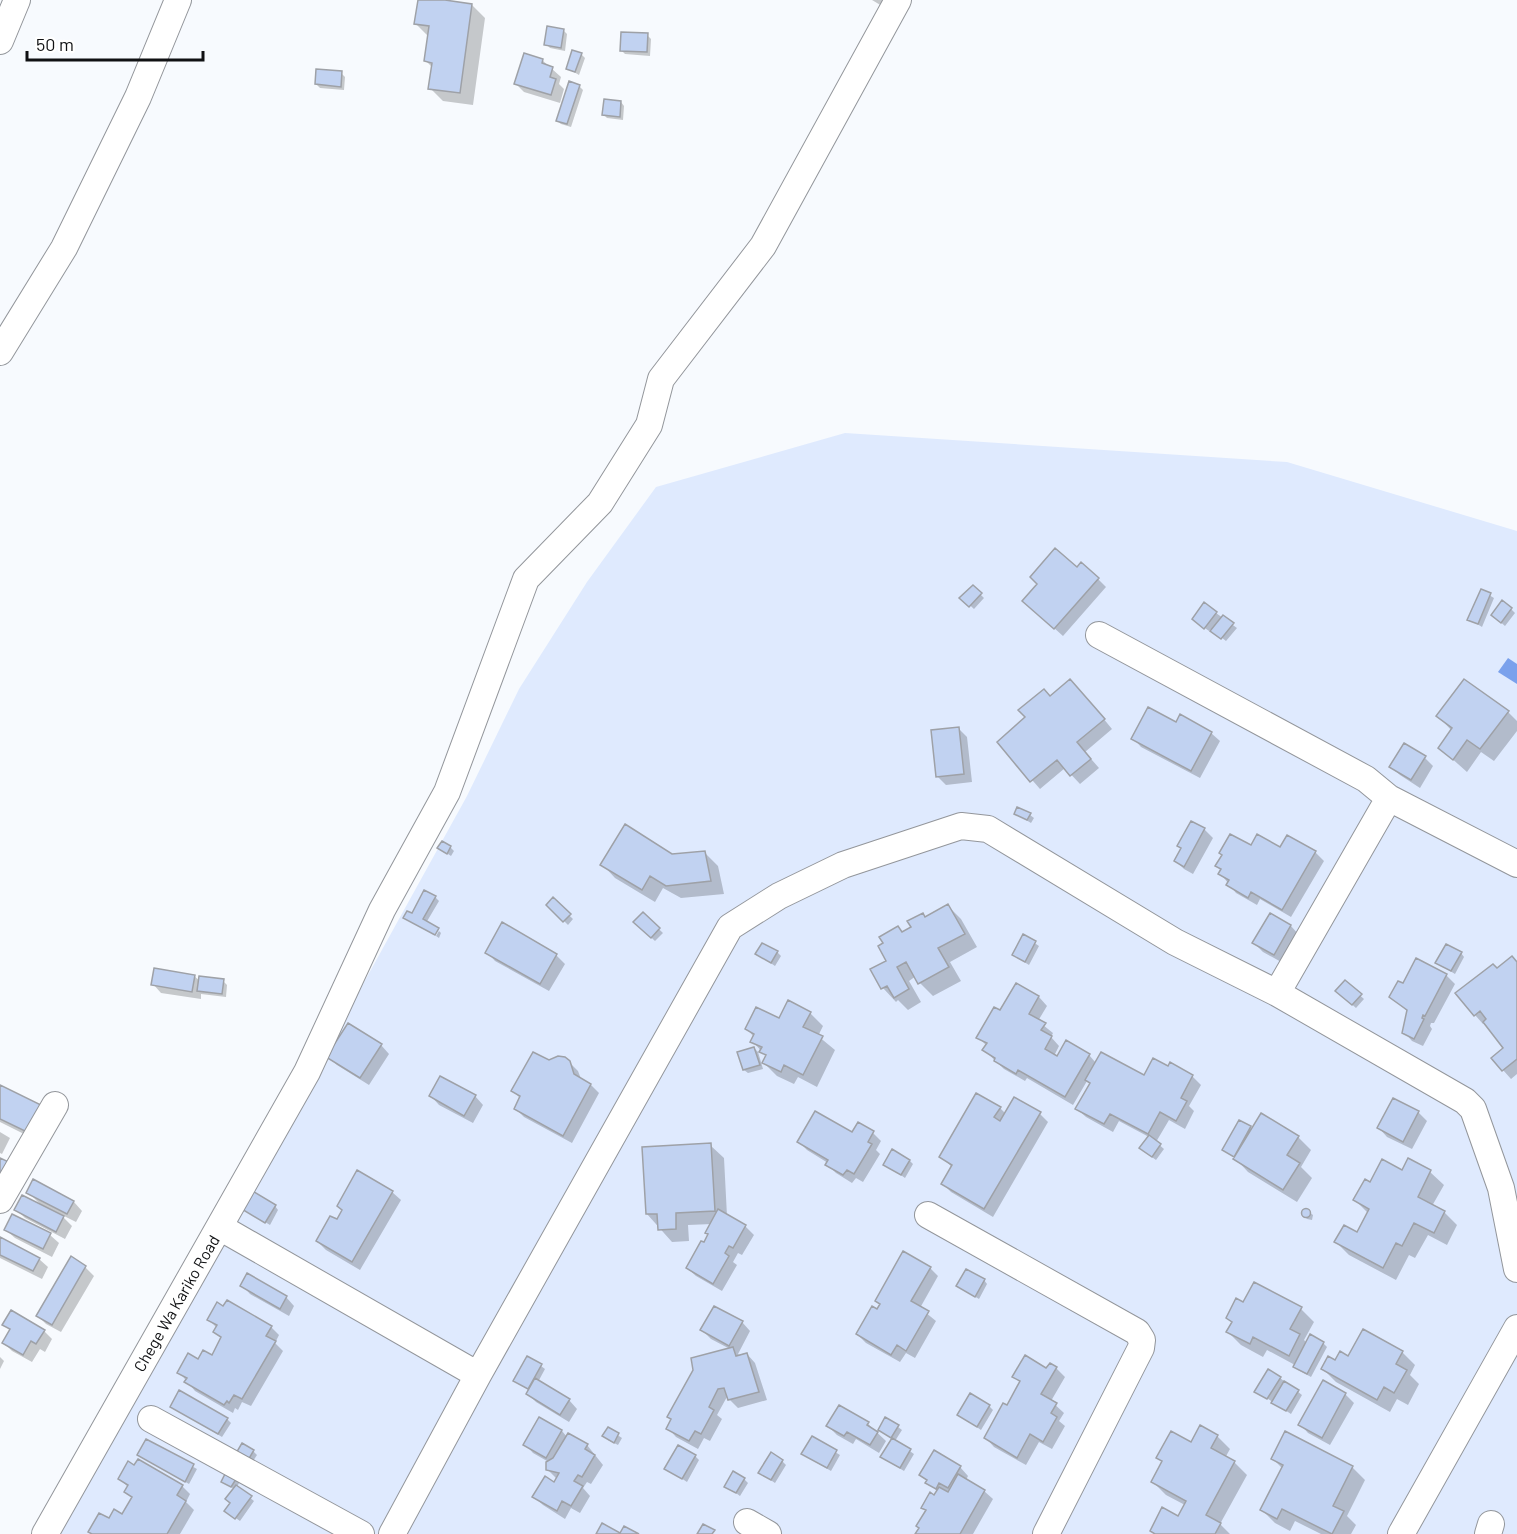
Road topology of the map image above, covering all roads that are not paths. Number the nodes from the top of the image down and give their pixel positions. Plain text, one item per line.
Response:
1 (17, 0) edge
2 (178, 0) edge
3 (898, 0) edge
4 (0, 41) edge
5 (0, 352) edge
6 (1099, 635) dead end
7 (1389, 798) junction
8 (1517, 864) edge
9 (1277, 993) junction
10 (55, 1105) dead end
11 (1509, 1187) edge
12 (0, 1200) edge
13 (928, 1215) dead end
14 (230, 1233) dead end
15 (1517, 1269) edge
16 (1517, 1328) edge
17 (478, 1375) junction
18 (151, 1419) dead end
19 (45, 1534) edge
20 (361, 1534) edge
21 (392, 1534) edge
22 (1046, 1534) edge
23 (1401, 1534) edge

1 - 4 street
2 - 5 street
3 - 19 street, Chege Wa Kariko Road
6 - 7 street
7 - 8 street
7 - 9 street
9 - 11 street
9 - 17 street
10 - 12 street
11 - 15 street
13 - 22 street
14 - 17 street
16 - 23 street
17 - 21 street
18 - 20 street

